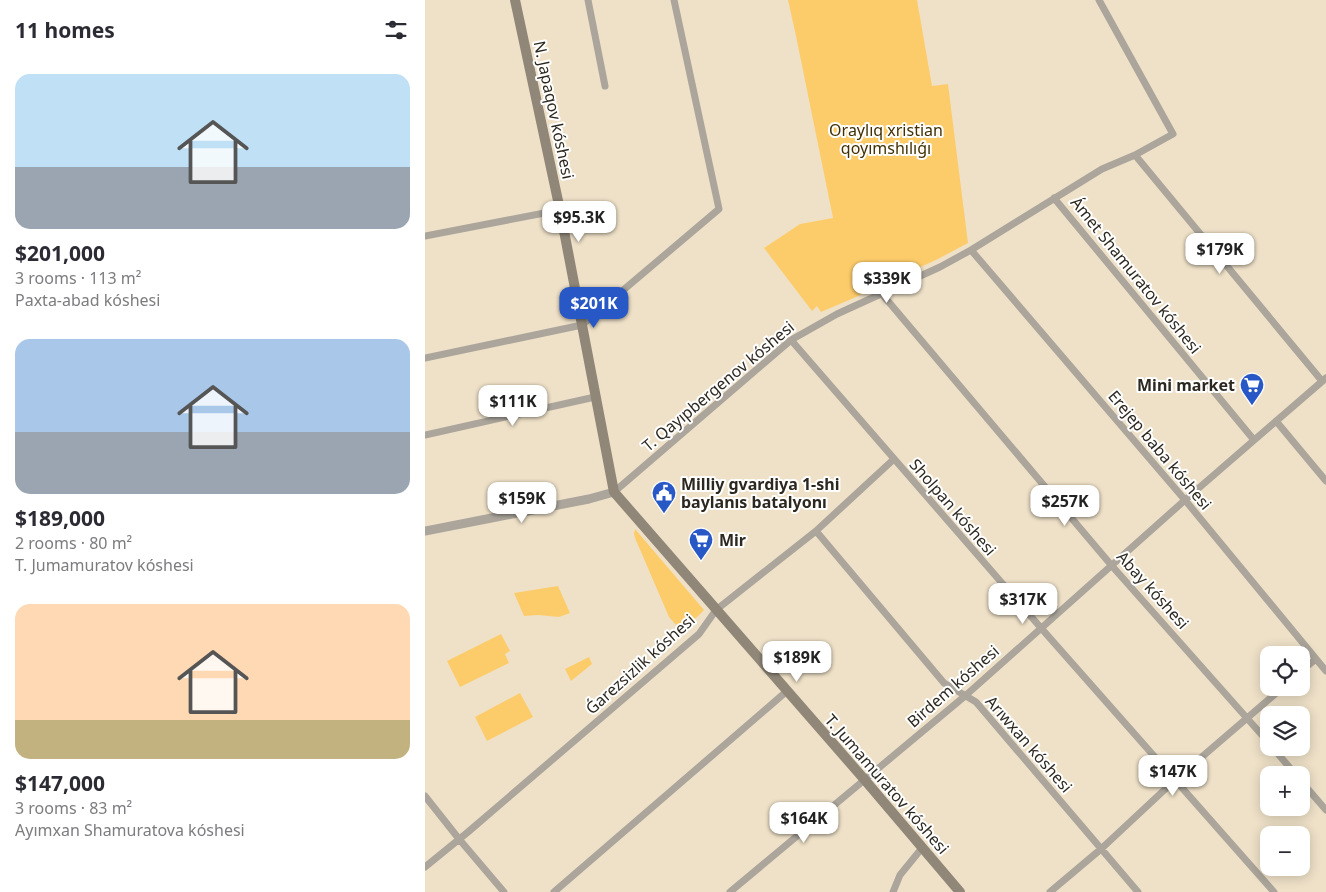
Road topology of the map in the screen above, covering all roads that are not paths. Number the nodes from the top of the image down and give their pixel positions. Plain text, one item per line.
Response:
1 (515, 0) edge
2 (588, 0) edge
3 (674, 0) edge
4 (1099, 0) edge
5 (605, 86) dead end
6 (1135, 155) junction
7 (1054, 198) junction
8 (560, 210) junction
9 (425, 236) edge
10 (971, 250) junction
11 (882, 294) junction
12 (582, 325) junction
13 (791, 340) junction
14 (425, 358) edge
15 (1324, 380) edge
16 (595, 397) junction
17 (1276, 422) junction
18 (425, 435) edge
19 (1254, 440) junction
20 (894, 459) junction
21 (1326, 481) edge
22 (614, 492) junction
23 (1185, 500) junction
24 (425, 531) edge
25 (815, 531) junction
26 (1112, 566) junction
27 (716, 610) junction
28 (1041, 628) junction
29 (1315, 659) junction
30 (1310, 663) edge
31 (1326, 671) edge
32 (787, 690) junction
33 (965, 696) junction
34 (1273, 696) edge
35 (1247, 718) junction
36 (1260, 733) edge
37 (1280, 756) edge
38 (1288, 766) edge
39 (864, 779) junction
40 (1175, 780) junction
41 (1310, 791) edge
42 (425, 796) edge
43 (1326, 810) edge
44 (459, 839) junction
45 (922, 848) junction
46 (1101, 848) junction
47 (425, 867) edge
48 (504, 892) edge
49 (553, 892) edge
50 (730, 892) edge
51 (893, 892) edge
52 (960, 892) edge
53 (1050, 892) edge
54 (1138, 892) edge
55 (1274, 892) edge

1 - 8 main road, N. Japaqov kóshesi
2 - 5 street
3 - 12 street
4 - 6 street, T. Qayıpbergenov kóshesi
6 - 7 street, T. Qayıpbergenov kóshesi
6 - 15 street
7 - 10 street, T. Qayıpbergenov kóshesi
7 - 19 street, Ámet Shamuratov kóshesi
8 - 9 street
8 - 12 main road, N. Japaqov kóshesi
10 - 11 street, T. Qayıpbergenov kóshesi
10 - 23 street, Erejep baba kóshesi
11 - 13 street, T. Qayıpbergenov kóshesi
11 - 26 street, Abay kóshesi
12 - 14 street
12 - 16 main road, N. Japaqov kóshesi
13 - 20 street, Sholpan kóshesi
13 - 22 street, T. Qayıpbergenov kóshesi
15 - 17 street, Birdem kóshesi
16 - 18 street
16 - 22 main road, N. Japaqov kóshesi
17 - 19 street, Birdem kóshesi
17 - 21 street
19 - 23 street, Birdem kóshesi
20 - 25 street, Ǵarezsizlik kóshesi
20 - 28 street, Sholpan kóshesi
22 - 24 street, T. Qayıpbergenov kóshesi
22 - 27 main road, T. Jumamuratov kóshesi
23 - 26 street, Birdem kóshesi
23 - 29 street, Erejep baba kóshesi
25 - 27 street, Ǵarezsizlik kóshesi
25 - 33 street, Arıwxan kóshesi
26 - 28 street, Birdem kóshesi
26 - 35 street, Abay kóshesi
27 - 32 main road, T. Jumamuratov kóshesi
27 - 44 street, Ǵarezsizlik kóshesi
28 - 33 street, Birdem kóshesi
28 - 40 street, Sholpan kóshesi
29 - 30 street
29 - 31 street, Erejep baba kóshesi
32 - 39 main road, T. Jumamuratov kóshesi
32 - 49 street
33 - 39 street, Birdem kóshesi
33 - 46 street, Arıwxan kóshesi
34 - 35 street
35 - 36 street, Abay kóshesi
35 - 40 street
37 - 38 street
39 - 45 main road, T. Jumamuratov kóshesi
39 - 50 street, Birdem kóshesi
40 - 46 street
40 - 55 street, Sholpan kóshesi
41 - 43 street
42 - 44 street
44 - 47 street, Ǵarezsizlik kóshesi
44 - 48 street
45 - 51 street
45 - 52 main road, T. Jumamuratov kóshesi
46 - 53 street
46 - 54 street, Arıwxan kóshesi

